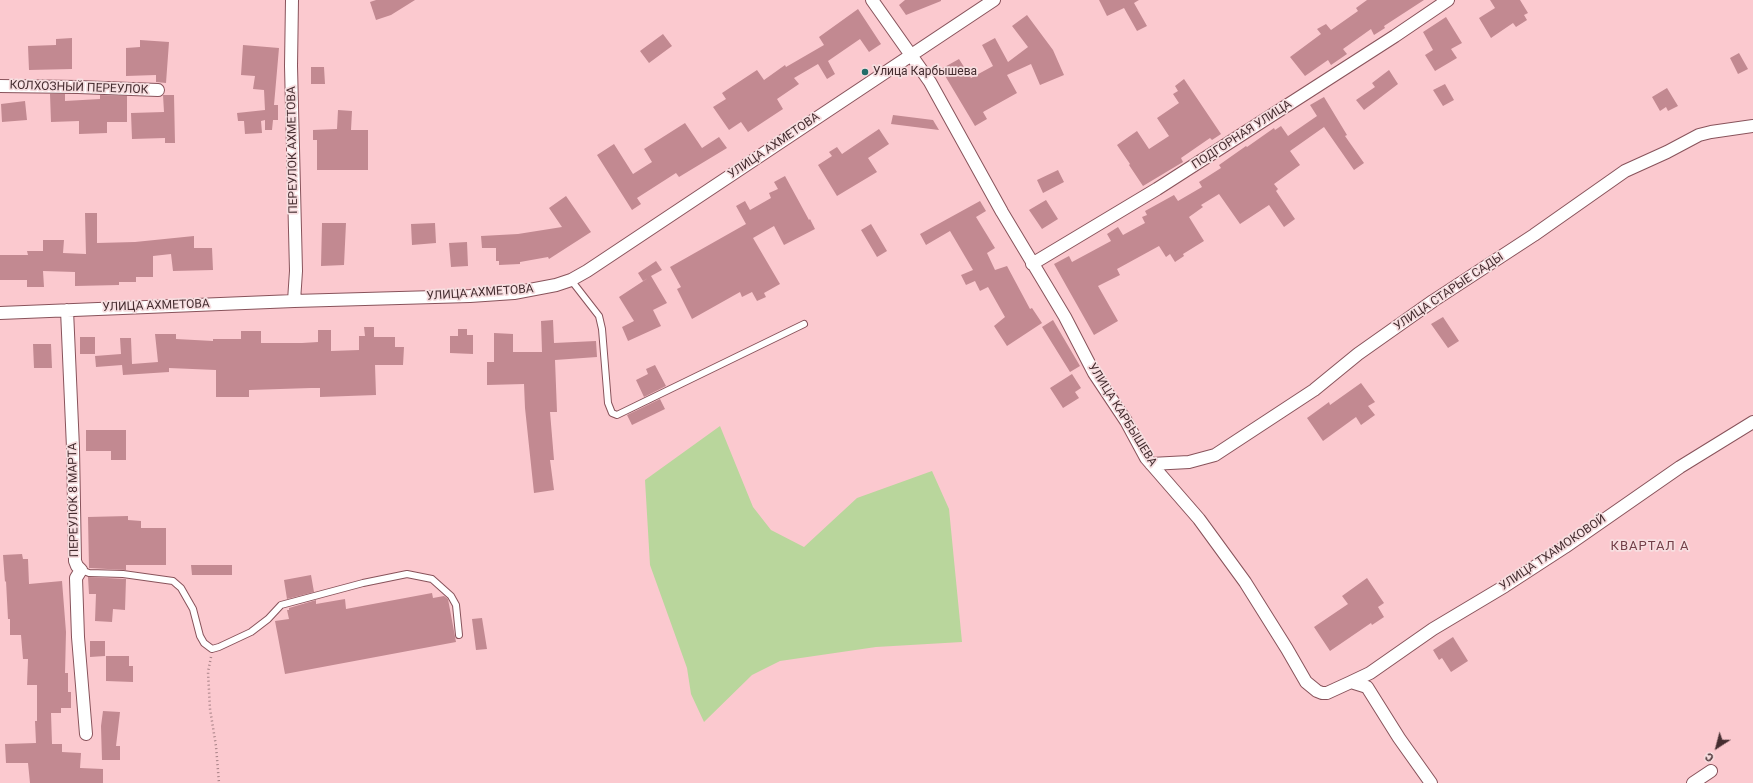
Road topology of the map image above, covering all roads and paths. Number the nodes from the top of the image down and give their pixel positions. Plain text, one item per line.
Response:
1 (292, 0) edge
2 (872, 0) edge
3 (994, 0) edge
4 (1448, 0) edge
5 (911, 55) junction
6 (0, 86) edge
7 (158, 90) dead end
8 (1753, 126) edge
9 (1032, 264) junction
10 (571, 280) junction
11 (294, 301) junction
12 (67, 310) junction
13 (0, 313) edge
14 (804, 324) dead end
15 (1753, 422) edge
16 (1151, 464) junction
17 (81, 570) junction
18 (460, 634) dead end
19 (212, 648) junction
20 (1351, 682) junction
21 (86, 734) dead end
22 (1711, 771) dead end
23 (219, 783) edge
24 (1431, 783) edge
25 (1693, 783) edge

1 - 11 street, ПЕРЕУЛОК АХМЕТОВА
2 - 5 street, УЛИЦА КАРБЫШЕВА
3 - 5 street, УЛИЦА АХМЕТОВА
4 - 9 street, ПОДГОРНАЯ УЛИЦА
5 - 9 street, УЛИЦА КАРБЫШЕВА
5 - 10 street, УЛИЦА АХМЕТОВА
6 - 7 street, КОЛХОЗНЫЙ ПЕРЕУЛОК
8 - 16 street, УЛИЦА СТАРЫЕ САДЫ
9 - 16 street, УЛИЦА КАРБЫШЕВА
10 - 11 street, УЛИЦА АХМЕТОВА
10 - 14 lane
11 - 12 street, УЛИЦА АХМЕТОВА
12 - 13 street, УЛИЦА АХМЕТОВА
12 - 17 street, ПЕРЕУЛОК 8 МАРТА
15 - 20 street, УЛИЦА ТХАМОКОВОЙ
16 - 20 street, УЛИЦА КАРБЫШЕВА
17 - 19 lane
17 - 21 street, ПЕРЕУЛОК 8 МАРТА
18 - 19 lane
19 - 23 path
20 - 24 street
22 - 25 street

